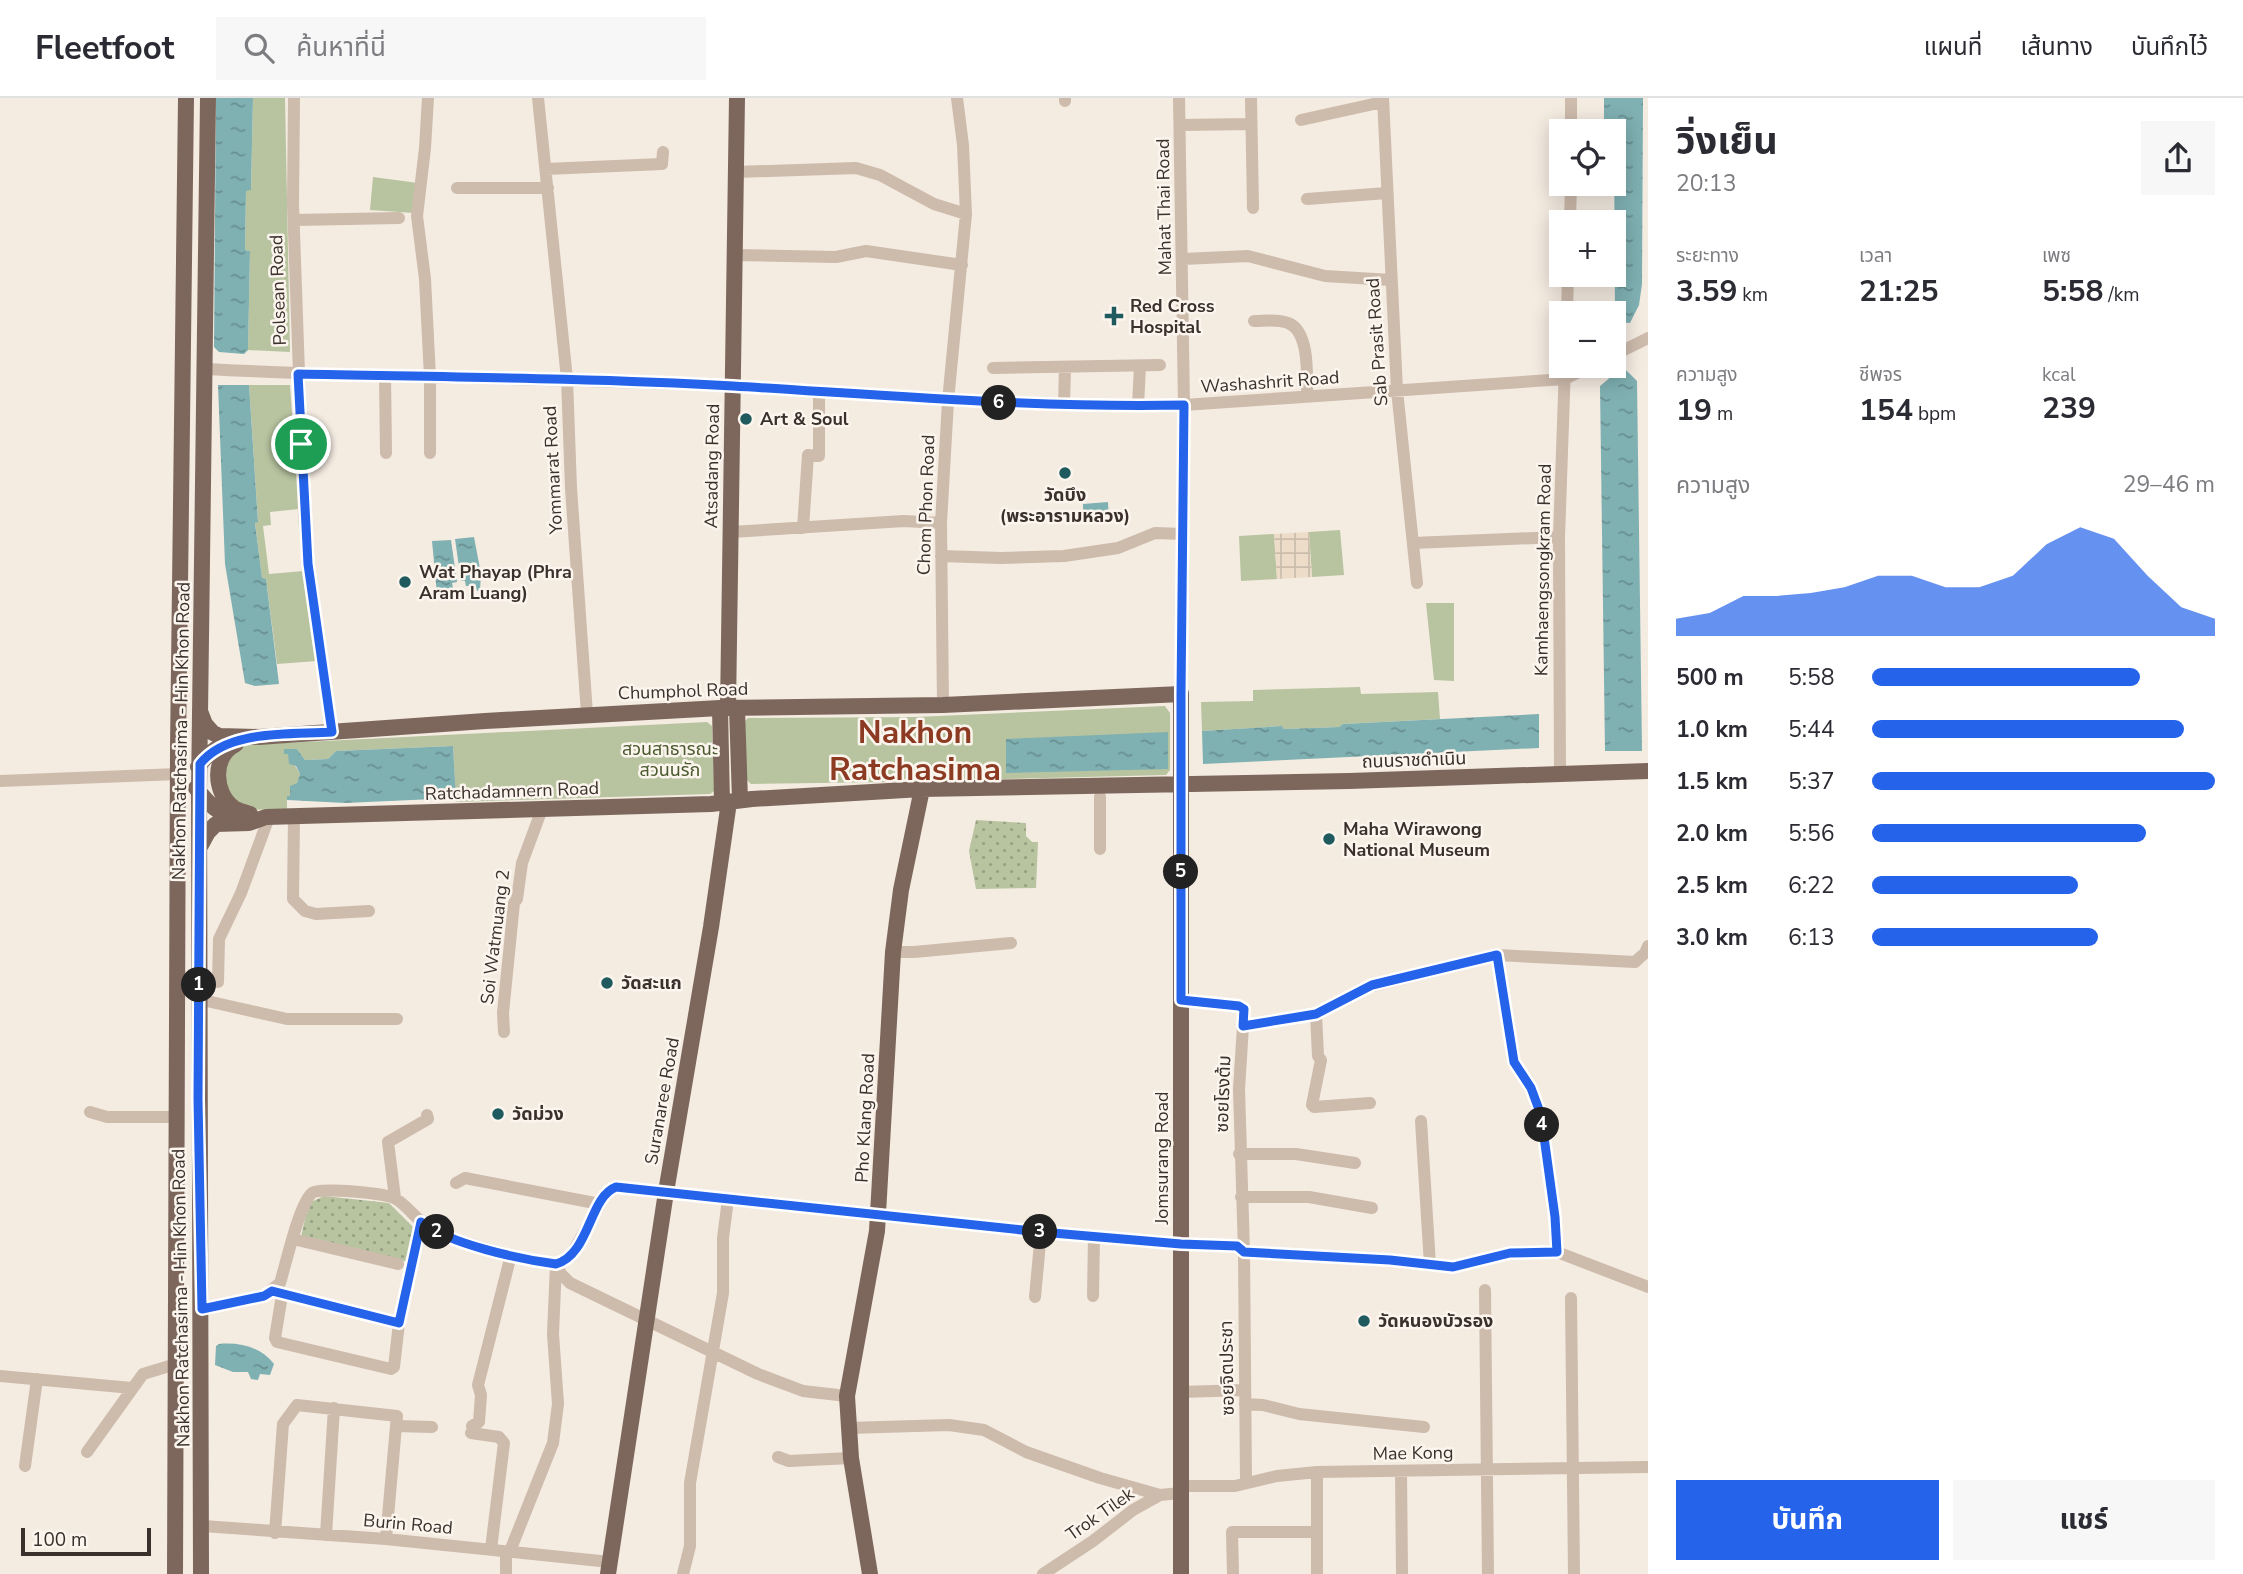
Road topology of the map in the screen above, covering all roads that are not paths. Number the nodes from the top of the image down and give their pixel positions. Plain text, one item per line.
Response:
1 (186, 98) edge
2 (208, 98) edge
3 (294, 98) edge
4 (428, 98) edge
5 (538, 98) edge
6 (737, 98) edge
7 (957, 98) edge
8 (1179, 98) edge
9 (1572, 98) edge
10 (1251, 99) edge
11 (1383, 100) edge
12 (1572, 119) edge
13 (1301, 120) dead end
14 (1251, 124) junction
15 (1180, 125) junction
16 (663, 152) dead end
17 (546, 169) junction
18 (736, 172) junction
19 (457, 188) dead end
20 (548, 188) junction
21 (1387, 193) junction
22 (1307, 199) dead end
23 (1252, 208) dead end
24 (966, 214) junction
25 (399, 218) dead end
26 (294, 220) junction
27 (735, 255) junction
28 (1183, 258) junction
29 (962, 265) junction
30 (1391, 280) junction
31 (1254, 321) dead end
32 (1648, 338) edge
33 (1626, 349) edge
34 (1160, 365) dead end
35 (1140, 366) junction
36 (1065, 367) junction
37 (182, 368) junction
38 (993, 368) dead end
39 (205, 369) junction
40 (298, 374) junction
41 (1549, 374) edge
42 (385, 376) junction
43 (430, 377) junction
44 (1565, 378) edge
45 (566, 379) junction
46 (732, 386) junction
47 (1397, 390) junction
48 (820, 392) junction
49 (1307, 397) junction
50 (948, 401) junction
51 (1064, 405) junction
52 (1184, 405) junction
53 (1138, 406) junction
54 (386, 453) dead end
55 (430, 453) dead end
56 (941, 523) junction
57 (803, 528) junction
58 (730, 532) junction
59 (1183, 534) junction
60 (1559, 537) junction
61 (1413, 544) junction
62 (941, 556) junction
63 (1417, 583) dead end
64 (1181, 694) junction
65 (943, 705) junction
66 (728, 708) junction
67 (201, 711) junction
68 (587, 714) junction
69 (332, 732) junction
70 (258, 737) junction
71 (178, 748) junction
72 (192, 771) junction
73 (1648, 771) edge
74 (1560, 774) junction
75 (0, 781) edge
76 (1181, 784) junction
77 (922, 789) junction
78 (1100, 797) dead end
79 (730, 802) junction
80 (542, 809) junction
81 (178, 810) junction
82 (199, 810) junction
83 (268, 817) junction
84 (294, 817) junction
85 (1100, 849) dead end
86 (199, 855) junction
87 (369, 911) dead end
88 (199, 939) junction
89 (219, 939) junction
90 (1010, 943) dead end
91 (1647, 951) edge
92 (893, 952) junction
93 (1497, 955) junction
94 (218, 982) dead end
95 (198, 999) junction
96 (1181, 1000) junction
97 (1316, 1014) junction
98 (397, 1019) dead end
99 (1243, 1026) junction
100 (504, 1032) dead end
101 (1370, 1103) dead end
102 (90, 1112) dead end
103 (427, 1115) dead end
104 (175, 1117) junction
105 (1421, 1121) dead end
106 (1239, 1154) junction
107 (1355, 1163) dead end
108 (456, 1182) dead end
109 (666, 1192) junction
110 (1241, 1197) junction
111 (395, 1198) junction
112 (728, 1199) junction
113 (600, 1204) junction
114 (1372, 1208) dead end
115 (878, 1216) junction
116 (421, 1222) junction
117 (1041, 1232) junction
118 (1094, 1237) junction
119 (293, 1239) junction
120 (1181, 1244) junction
121 (1244, 1252) junction
122 (1557, 1252) junction
123 (511, 1255) junction
124 (398, 1264) dead end
125 (556, 1264) junction
126 (1430, 1265) junction
127 (1648, 1287) edge
128 (1485, 1290) dead end
129 (277, 1293) junction
130 (1093, 1296) dead end
131 (1035, 1297) dead end
132 (1571, 1298) dead end
133 (202, 1309) junction
134 (646, 1322) junction
135 (399, 1323) junction
136 (712, 1354) junction
137 (176, 1364) junction
138 (0, 1376) edge
139 (37, 1379) junction
140 (132, 1388) junction
141 (1245, 1390) junction
142 (1181, 1392) junction
143 (848, 1396) junction
144 (1245, 1404) junction
145 (334, 1408) junction
146 (396, 1426) junction
147 (432, 1427) dead end
148 (1423, 1427) dead end
149 (848, 1428) junction
150 (87, 1452) dead end
151 (778, 1457) dead end
152 (851, 1458) junction
153 (25, 1466) dead end
154 (1648, 1466) edge
155 (1572, 1467) junction
156 (1486, 1469) junction
157 (1401, 1471) junction
158 (1317, 1472) junction
159 (1246, 1482) junction
160 (1181, 1490) junction
161 (1160, 1495) junction
162 (176, 1525) junction
163 (203, 1526) junction
164 (1317, 1532) junction
165 (275, 1533) junction
166 (326, 1535) junction
167 (386, 1539) junction
168 (491, 1549) junction
169 (508, 1551) junction
170 (609, 1568) edge
171 (175, 1574) edge
172 (201, 1574) edge
173 (506, 1574) edge
174 (683, 1574) edge
175 (870, 1574) edge
176 (1043, 1574) edge
177 (1181, 1574) edge
178 (1233, 1574) edge
179 (1317, 1574) edge
180 (1402, 1574) edge
181 (1488, 1574) edge
182 (1574, 1574) edge

1 - 37 main road, Nakhon Ratchasima - Hin Khon Road
2 - 39 main road, Nakhon Ratchasima - Hin Khon Road
3 - 26 street, Polsean Road
4 - 43 street
5 - 17 street, Yommarat Road
6 - 18 main road, Atsadang Road
7 - 24 street, Chom Phon Road
8 - 15 street, Mahat Thai Road
9 - 12 street
10 - 14 street
11 - 13 street
11 - 21 street, Sab Prasit Road
14 - 15 street
14 - 23 street
15 - 28 street, Mahat Thai Road
16 - 17 street
17 - 20 street, Yommarat Road
18 - 24 street
18 - 27 main road, Atsadang Road
19 - 20 street
20 - 45 street, Yommarat Road
21 - 22 street
21 - 30 street, Sab Prasit Road
24 - 29 street, Chom Phon Road
25 - 26 street
26 - 40 street, Polsean Road
27 - 29 street
27 - 46 main road, Atsadang Road
28 - 30 street
28 - 52 street, Mahat Thai Road
29 - 50 street, Chom Phon Road
30 - 47 street, Sab Prasit Road
31 - 49 street
32 - 33 street
34 - 35 street
35 - 36 street
35 - 53 street
36 - 38 street
36 - 51 street
37 - 39 main road
37 - 71 main road, Nakhon Ratchasima - Hin Khon Road
39 - 40 street, Washashrit Road
39 - 67 main road, Nakhon Ratchasima - Hin Khon Road
40 - 42 street, Washashrit Road
40 - 69 street, Polsean Road
41 - 47 street, Washashrit Road
42 - 43 street, Washashrit Road
42 - 54 street
43 - 45 street, Washashrit Road
43 - 55 street
44 - 60 street, Kamhaengsongkram Road
45 - 46 street, Washashrit Road
45 - 68 street, Yommarat Road
46 - 48 street, Washashrit Road
46 - 58 main road, Atsadang Road
47 - 49 street, Washashrit Road
47 - 61 street, Sab Prasit Road
48 - 50 street, Washashrit Road
48 - 57 street
49 - 52 street, Washashrit Road
50 - 51 street, Washashrit Road
50 - 56 street, Chom Phon Road
51 - 53 street, Washashrit Road
52 - 53 street, Washashrit Road
52 - 59 street, Mahat Thai Road
56 - 57 street
56 - 62 street, Chom Phon Road
57 - 58 street
58 - 66 main road, Atsadang Road
59 - 62 street
59 - 64 street, Mahat Thai Road
60 - 61 street
60 - 74 street, Kamhaengsongkram Road
61 - 63 street, Sab Prasit Road
62 - 65 street, Chom Phon Road
64 - 65 main road, Chumphol Road
64 - 76 main road, Jomsurang Road
65 - 66 main road, Chumphol Road
66 - 68 main road, Chumphol Road
66 - 79 main road, Atsadang Road
67 - 70 main road, Chumphol Road
67 - 72 main road, Nakhon Ratchasima - Hin Khon Road
68 - 69 main road, Chumphol Road
69 - 70 main road, Chumphol Road
70 - 72 main road
70 - 83 main road
71 - 72 main road, Nakhon Ratchasima - Hin Khon Road
71 - 72 main road
72 - 75 street
72 - 81 main road, Nakhon Ratchasima - Hin Khon Road
72 - 82 main road, Nakhon Ratchasima - Hin Khon Road
72 - 83 main road
73 - 74 main road, ถนนราชดำเนิน
74 - 76 main road, ถนนราชดำเนิน
76 - 77 main road, Ratchadamnern Road
76 - 96 main road, Jomsurang Road
77 - 79 main road, Ratchadamnern Road
77 - 92 main road, Pho Klang Road
78 - 85 street
79 - 80 main road, Ratchadamnern Road
79 - 109 main road, Suranaree Road
80 - 84 main road, Ratchadamnern Road
80 - 100 street, Soi Watmuang 2
81 - 82 main road
81 - 104 main road, Nakhon Ratchasima - Hin Khon Road
82 - 86 main road, Nakhon Ratchasima - Hin Khon Road
83 - 84 main road, Ratchadamnern Road
83 - 86 main road, Ratchadamnern Road
83 - 89 street
84 - 87 street
86 - 88 main road, Nakhon Ratchasima - Hin Khon Road
88 - 89 street
88 - 95 main road, Nakhon Ratchasima - Hin Khon Road
89 - 94 street
90 - 92 street
91 - 93 street
92 - 115 main road, Pho Klang Road
93 - 97 street
93 - 122 street
95 - 98 street
95 - 133 main road, Nakhon Ratchasima - Hin Khon Road
96 - 99 street
96 - 120 main road, Jomsurang Road
97 - 99 street
97 - 101 street
99 - 106 street, ซอยโรงต้ม
102 - 104 street
103 - 111 street
104 - 137 main road, Nakhon Ratchasima - Hin Khon Road
105 - 126 street
106 - 107 street
106 - 110 street, ซอยโรงต้ม
108 - 113 street
109 - 112 street
109 - 113 street
109 - 134 main road, Suranaree Road
110 - 114 street
110 - 121 street, ซอยโรงต้ม
111 - 116 street
111 - 119 street
112 - 115 street
112 - 136 street
113 - 125 street
115 - 117 street
115 - 143 main road, Pho Klang Road
116 - 123 street
116 - 135 street
117 - 118 street
117 - 131 street
118 - 120 street
118 - 130 street
119 - 124 street
119 - 129 street
120 - 121 street
120 - 142 main road, Jomsurang Road
121 - 126 street
121 - 141 street, ซอยจิตประชา
122 - 126 street
122 - 127 street
123 - 125 street
123 - 168 street
125 - 134 street
125 - 169 street
128 - 156 street
129 - 133 street
129 - 135 street
129 - 135 street
132 - 155 street
133 - 163 main road, Nakhon Ratchasima - Hin Khon Road
134 - 136 street
134 - 170 main road, Suranaree Road
136 - 143 street
136 - 174 street
137 - 140 street
137 - 162 main road, Nakhon Ratchasima - Hin Khon Road
138 - 139 street
139 - 140 street
139 - 153 street
140 - 150 street
141 - 142 street
141 - 144 street, ซอยจิตประชา
142 - 160 main road, Jomsurang Road
143 - 149 main road, Pho Klang Road
144 - 148 street
144 - 159 street, ซอยจิตประชา
145 - 146 street
145 - 165 street
145 - 166 street
146 - 147 street
146 - 167 street
149 - 152 main road, Pho Klang Road
149 - 161 street
151 - 152 street
152 - 175 main road, Pho Klang Road
154 - 155 street, Mae Kong
155 - 156 street, Mae Kong
155 - 182 street
156 - 157 street, Mae Kong
156 - 181 street
157 - 158 street, Mae Kong
157 - 180 street
158 - 159 street, Mae Kong
158 - 164 street
159 - 160 street, Mae Kong
160 - 161 street, Trok Tilek
160 - 177 main road, Jomsurang Road
161 - 176 street, Trok Tilek
162 - 163 main road
162 - 171 main road, Nakhon Ratchasima - Hin Khon Road
163 - 165 street, Burin Road
163 - 172 main road, Nakhon Ratchasima - Hin Khon Road
164 - 178 street
164 - 179 street
165 - 166 street, Burin Road
166 - 167 street, Burin Road
167 - 168 street, Burin Road
168 - 169 street, Burin Road
169 - 170 street, Burin Road
169 - 173 street

